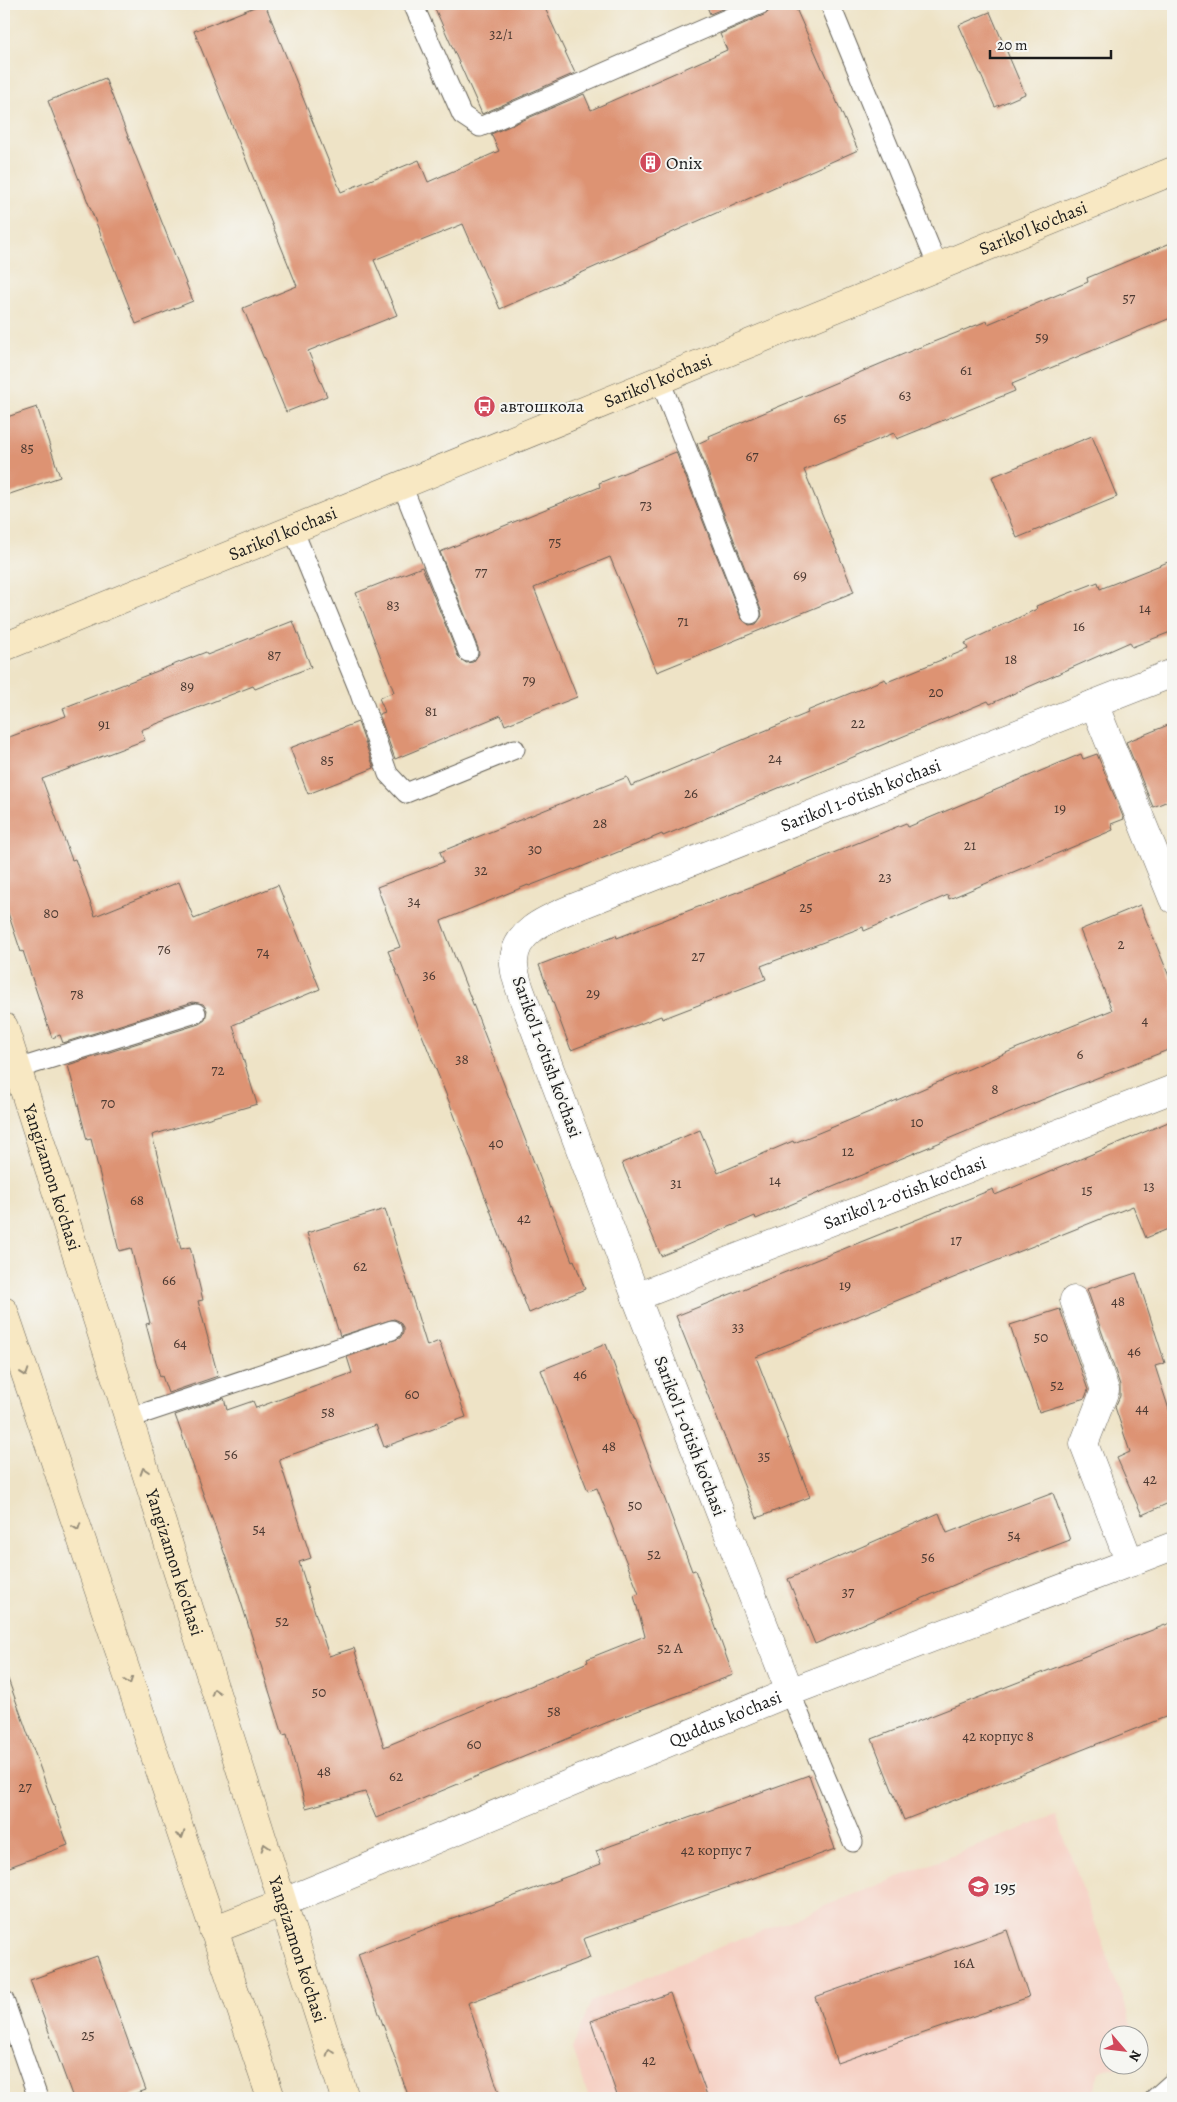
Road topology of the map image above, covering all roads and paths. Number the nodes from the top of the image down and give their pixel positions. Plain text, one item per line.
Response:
1 (413, 4) edge
2 (760, 4) edge
3 (830, 4) edge
4 (1173, 171) edge
5 (938, 267) junction
6 (660, 380) junction
7 (402, 486) junction
8 (293, 528) junction
9 (751, 614) dead end
10 (4, 647) edge
11 (468, 652) dead end
12 (1173, 673) edge
13 (1094, 704) junction
14 (515, 749) dead end
15 (1173, 899) edge
16 (196, 1013) dead end
17 (4, 1027) edge
18 (17, 1069) junction
19 (1173, 1089) edge
20 (636, 1297) junction
21 (1074, 1300) dead end
22 (4, 1310) edge
23 (392, 1330) dead end
24 (8, 1339) edge
25 (128, 1418) junction
26 (1173, 1546) edge
27 (1130, 1563) junction
28 (790, 1692) junction
29 (853, 1842) dead end
30 (282, 1903) junction
31 (213, 1930) junction
32 (4, 2000) edge
33 (1173, 2082) edge
34 (38, 2098) edge
35 (271, 2098) edge
36 (345, 2098) edge
37 (1154, 2098) edge

1 - 2 lane
3 - 5 lane
4 - 5 main road, Sariko'l ko'chasi
5 - 6 main road, Sariko'l ko'chasi
6 - 7 main road, Sariko'l ko'chasi
6 - 9 lane
7 - 8 main road, Sariko'l ko'chasi
7 - 11 lane
8 - 10 main road, Sariko'l ko'chasi
8 - 14 lane
12 - 13 street, Sariko'l 1-o'tish ko'chasi
13 - 15 street
13 - 20 street, Sariko'l 1-o'tish ko'chasi
16 - 18 lane
17 - 18 main road, Yangizamon ko'chasi
18 - 25 main road, Yangizamon ko'chasi
19 - 20 street, Sariko'l 2-o'tish ko'chasi
20 - 28 street, Sariko'l 1-o'tish ko'chasi
21 - 27 street
22 - 24 main road
23 - 25 lane
24 -> 31 main road
30 -> 25 main road, Yangizamon ko'chasi
26 - 27 street, Quddus ko'chasi
27 - 28 street, Quddus ko'chasi
28 - 29 lane
28 - 30 street, Quddus ko'chasi
30 - 31 main road
36 -> 30 main road, Yangizamon ko'chasi
31 - 35 main road
32 - 34 lane
33 - 37 lane

